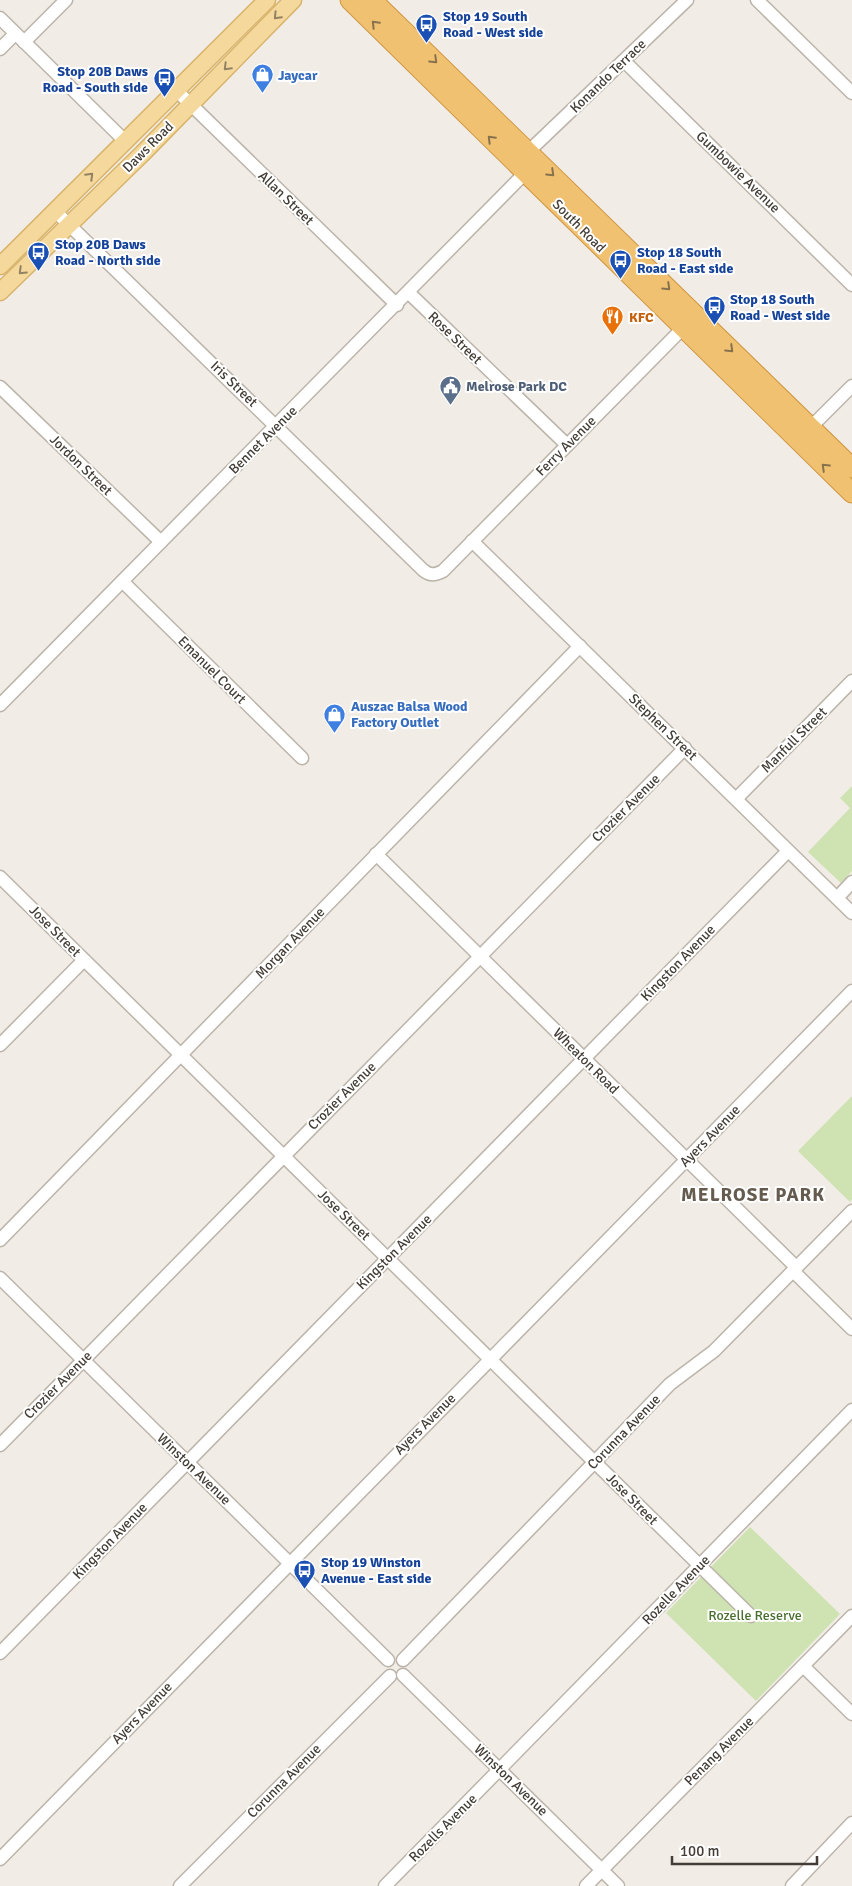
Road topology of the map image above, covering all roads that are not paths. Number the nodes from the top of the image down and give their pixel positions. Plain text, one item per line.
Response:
1 (66, 0) edge
2 (267, 0) edge
3 (293, 0) edge
4 (350, 0) edge
5 (372, 0) edge
6 (687, 0) edge
7 (757, 0) edge
8 (0, 18) edge
9 (20, 38) junction
10 (0, 49) edge
11 (624, 60) junction
12 (176, 90) junction
13 (852, 93) edge
14 (190, 104) junction
15 (125, 141) junction
16 (529, 151) junction
17 (525, 173) junction
18 (55, 211) junction
19 (70, 225) junction
20 (0, 266) edge
21 (852, 285) edge
22 (0, 292) edge
23 (409, 293) junction
24 (397, 305) junction
25 (689, 322) junction
26 (852, 386) edge
27 (0, 387) edge
28 (276, 426) junction
29 (805, 434) junction
30 (567, 445) junction
31 (852, 468) edge
32 (852, 493) edge
33 (472, 541) junction
34 (161, 542) junction
35 (435, 575) joint
36 (123, 582) junction
37 (580, 646) junction
38 (852, 681) edge
39 (0, 705) edge
40 (685, 748) junction
41 (302, 758) dead end
42 (736, 799) junction
43 (788, 851) junction
44 (376, 854) junction
45 (0, 877) edge
46 (852, 882) edge
47 (837, 898) junction
48 (852, 913) edge
49 (480, 956) junction
50 (84, 960) junction
51 (852, 991) edge
52 (0, 1045) edge
53 (181, 1055) junction
54 (584, 1059) junction
55 (284, 1156) junction
56 (687, 1159) junction
57 (852, 1211) edge
58 (0, 1240) edge
59 (388, 1258) junction
60 (795, 1269) junction
61 (0, 1278) edge
62 (852, 1329) edge
63 (490, 1359) junction
64 (83, 1360) junction
65 (852, 1410) edge
66 (0, 1445) edge
67 (187, 1462) junction
68 (594, 1462) junction
69 (289, 1562) junction
70 (700, 1566) junction
71 (751, 1616) dead end
72 (852, 1616) edge
73 (0, 1653) edge
74 (388, 1660) junction
75 (403, 1660) junction
76 (804, 1667) junction
77 (403, 1675) junction
78 (390, 1676) junction
79 (852, 1714) edge
80 (500, 1770) junction
81 (852, 1824) edge
82 (0, 1859) edge
83 (602, 1870) junction
84 (180, 1886) edge
85 (385, 1886) edge
86 (586, 1886) edge
87 (618, 1886) edge
88 (792, 1886) edge

1 - 9 street
2 - 12 main road, Daws Road
3 -> 14 main road, Daws Road
17 -> 4 highway, South Road
5 -> 16 highway, South Road
6 - 11 street, Konando Terrace
7 - 13 street
8 - 9 street
9 - 10 street
9 - 15 street
11 - 16 street, Konando Terrace
11 - 21 street, Gumbowie Avenue
12 - 14 street, Allan Street
12 - 15 main road, Daws Road
14 - 19 main road, Daws Road
14 - 24 street, Allan Street
18 -> 15 main road, Daws Road
16 -> 25 highway, South Road
17 - 23 street, Bennet Avenue
17 - 25 highway, South Road
18 - 19 street, Iris Street
18 - 20 main road, Daws Road
19 -> 22 main road, Daws Road
19 - 28 street, Iris Street
23 - 24 street, Bennet Avenue
23 - 30 street, Rose Street
24 - 28 street, Bennet Avenue
25 - 29 highway, South Road
25 - 30 street, Ferry Avenue
26 - 29 street
27 - 34 street, Jordon Street
28 - 34 street, Bennet Avenue
28 - 35 street, Iris Street
29 - 31 highway, South Road
32 -> 29 highway, South Road
30 - 33 street, Ferry Avenue
33 - 35 street, Ferry Avenue
33 - 37 street, Stephen Street
34 - 36 street, Bennet Avenue
36 - 39 street, Bennet Avenue
36 - 41 street, Emanuel Court
37 - 40 street, Stephen Street
37 - 44 street, Morgan Avenue
38 - 42 street, Manfull Street
40 - 42 street, Stephen Street
40 - 49 street, Crozier Avenue
42 - 43 street, Stephen Street
43 - 47 street, Stephen Street
43 - 54 street, Kingston Avenue
44 - 49 street, Wheaton Road
44 - 53 street, Morgan Avenue
45 - 50 street, Jose Street
46 - 47 street
47 - 48 street, Stephen Street
49 - 54 street, Wheaton Road
49 - 55 street, Crozier Avenue
50 - 52 street
50 - 53 street, Jose Street
51 - 56 street, Ayers Avenue
53 - 55 street, Jose Street
53 - 58 street, Morgan Avenue
54 - 56 street, Wheaton Road
54 - 59 street, Kingston Avenue
55 - 59 street, Jose Street
55 - 64 street, Crozier Avenue
56 - 60 street, Wheaton Road
56 - 63 street, Ayers Avenue
57 - 60 street, Corunna Avenue
59 - 63 street, Jose Street
59 - 67 street, Kingston Avenue
60 - 62 street, Wheaton Road
60 - 68 street, Corunna Avenue
61 - 64 street, Winston Avenue
63 - 68 street, Jose Street
63 - 69 street, Ayers Avenue
64 - 66 street, Crozier Avenue
64 - 67 street, Winston Avenue
65 - 70 street, Rozelle Avenue
67 - 69 street, Winston Avenue
67 - 73 street, Kingston Avenue
68 - 70 street, Jose Street
68 - 75 street, Corunna Avenue
69 - 74 street, Winston Avenue
69 - 82 street, Ayers Avenue
70 - 71 street, Jose Street
70 - 80 street, Rozelle Avenue
72 - 76 street, Penang Avenue
74 - 75 street
74 - 78 street
75 - 77 street
76 - 79 street
76 - 83 street, Penang Avenue
77 - 78 street
77 - 80 street, Winston Avenue
78 - 84 street, Corunna Avenue
80 - 83 street, Winston Avenue
80 - 85 street, Rozells Avenue
81 - 88 street
83 - 86 street, Penang Avenue
83 - 87 street, Winston Avenue

